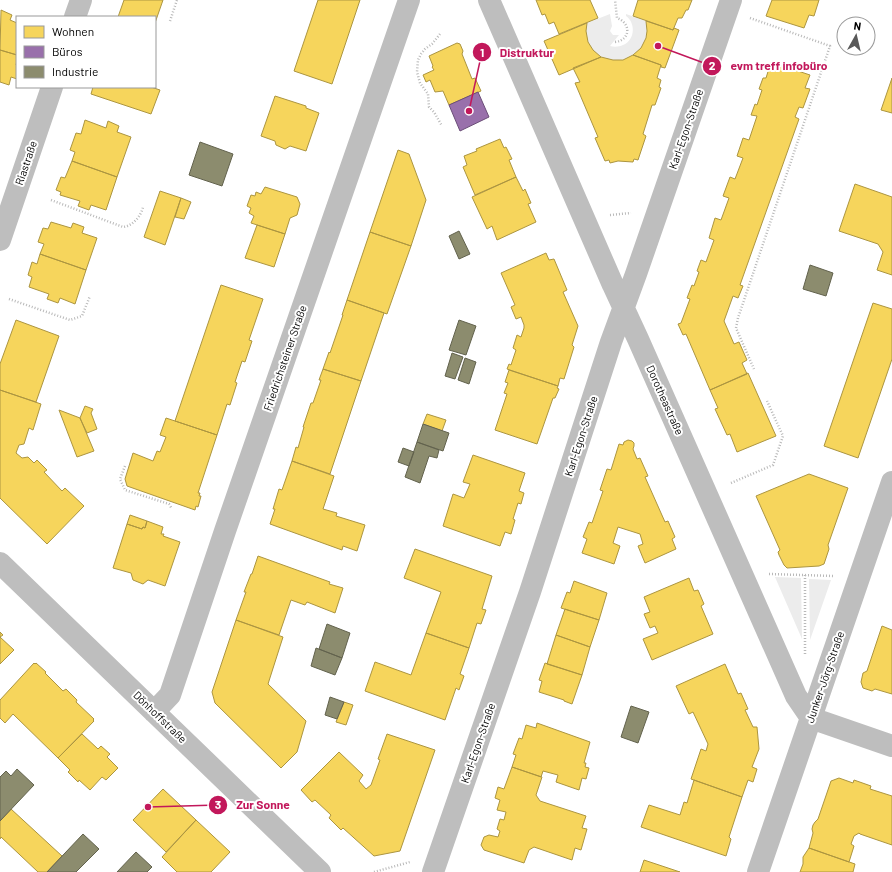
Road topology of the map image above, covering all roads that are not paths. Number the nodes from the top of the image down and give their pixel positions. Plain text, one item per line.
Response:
1 (81, 0) edge
2 (409, 0) edge
3 (489, 0) edge
4 (731, 0) edge
5 (76, 16) edge
6 (52, 88) edge
7 (0, 240) edge
8 (623, 307) junction
9 (892, 482) edge
10 (0, 563) edge
11 (154, 712) junction
12 (811, 718) junction
13 (892, 746) edge
14 (425, 866) edge
15 (320, 872) edge
16 (758, 872) edge

1 - 5 street
2 - 11 street, Friedrichsteiner Straße
3 - 8 street, Dorotheastraße
4 - 8 street, Karl-Egon-Straße
6 - 7 street, Riastraße
8 - 12 street, Dorotheastraße
8 - 14 street, Karl-Egon-Straße
9 - 12 street, Junker-Jörg-Straße
10 - 11 street, Dönhoffstraße
11 - 15 street, Dönhoffstraße
12 - 13 street
12 - 16 street, Junker-Jörg-Straße

